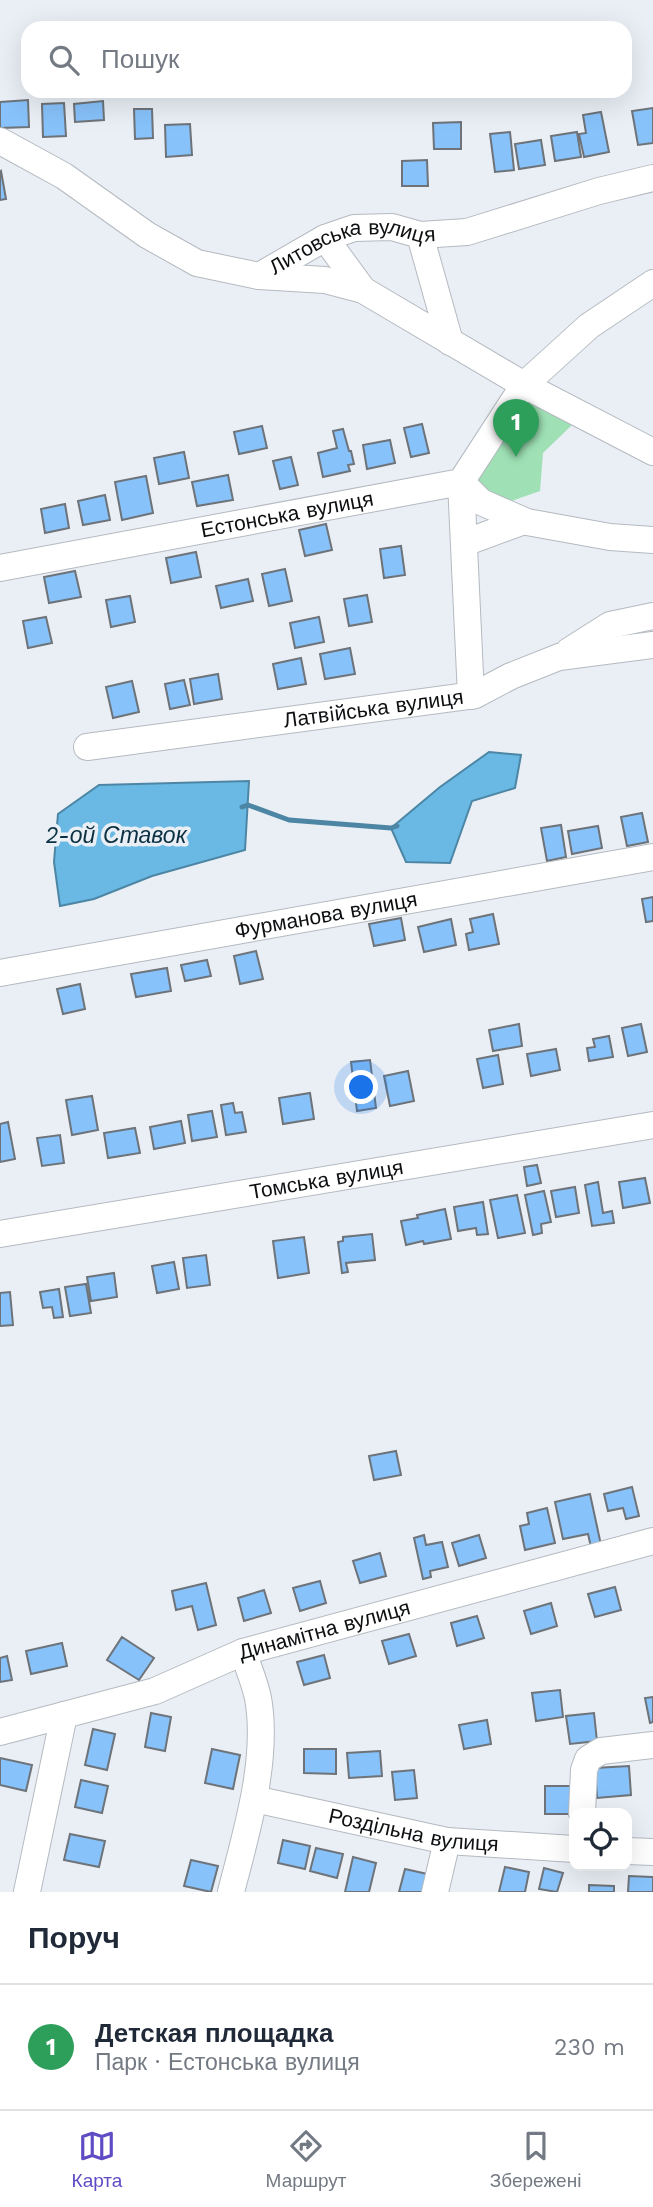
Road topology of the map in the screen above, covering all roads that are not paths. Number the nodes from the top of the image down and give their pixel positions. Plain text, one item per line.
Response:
1 (0, 141) edge
2 (653, 178) edge
3 (420, 235) junction
4 (325, 238) junction
5 (259, 276) junction
6 (653, 283) edge
7 (363, 290) junction
8 (450, 342) junction
9 (524, 385) junction
10 (653, 452) edge
11 (461, 482) junction
12 (524, 521) junction
13 (653, 540) edge
14 (464, 543) junction
15 (0, 568) edge
16 (653, 617) edge
17 (653, 645) edge
18 (559, 657) junction
19 (471, 696) junction
20 (87, 747) dead end
21 (653, 857) edge
22 (0, 973) edge
23 (653, 1125) edge
24 (0, 1234) edge
25 (653, 1541) edge
26 (243, 1651) junction
27 (64, 1715) junction
28 (0, 1732) edge
29 (653, 1745) edge
30 (254, 1799) junction
31 (582, 1808) edge
32 (447, 1841) junction
33 (569, 1849) edge
34 (632, 1851) edge
35 (653, 1852) edge
36 (27, 1892) edge
37 (231, 1892) edge
38 (435, 1892) edge

1 - 5 street, Литовська вулиця
2 - 3 street, Литовська вулиця
3 - 4 street, Литовська вулиця
3 - 8 street
4 - 5 street, Литовська вулиця
4 - 7 street
5 - 7 street
6 - 9 street
7 - 8 street
8 - 9 street
9 - 10 street
9 - 11 street
11 - 12 street
11 - 14 street
11 - 15 street, Естонська вулиця
12 - 13 street
12 - 14 street
14 - 19 street
16 - 18 street
17 - 18 street, Латвiйська вулиця
18 - 19 street, Латвiйська вулиця
19 - 20 street, Латвiйська вулиця
21 - 22 street, Фурманова вулиця
23 - 24 street, Томська вулиця
25 - 26 street, Динамітна вулиця
26 - 27 street, Динамітна вулиця
26 - 30 street
27 - 28 street, Динамітна вулиця
27 - 36 street
29 - 31 street
30 - 32 street, Роздільна вулиця
30 - 37 street
32 - 33 street, Роздільна вулиця
32 - 38 street
34 - 35 street

